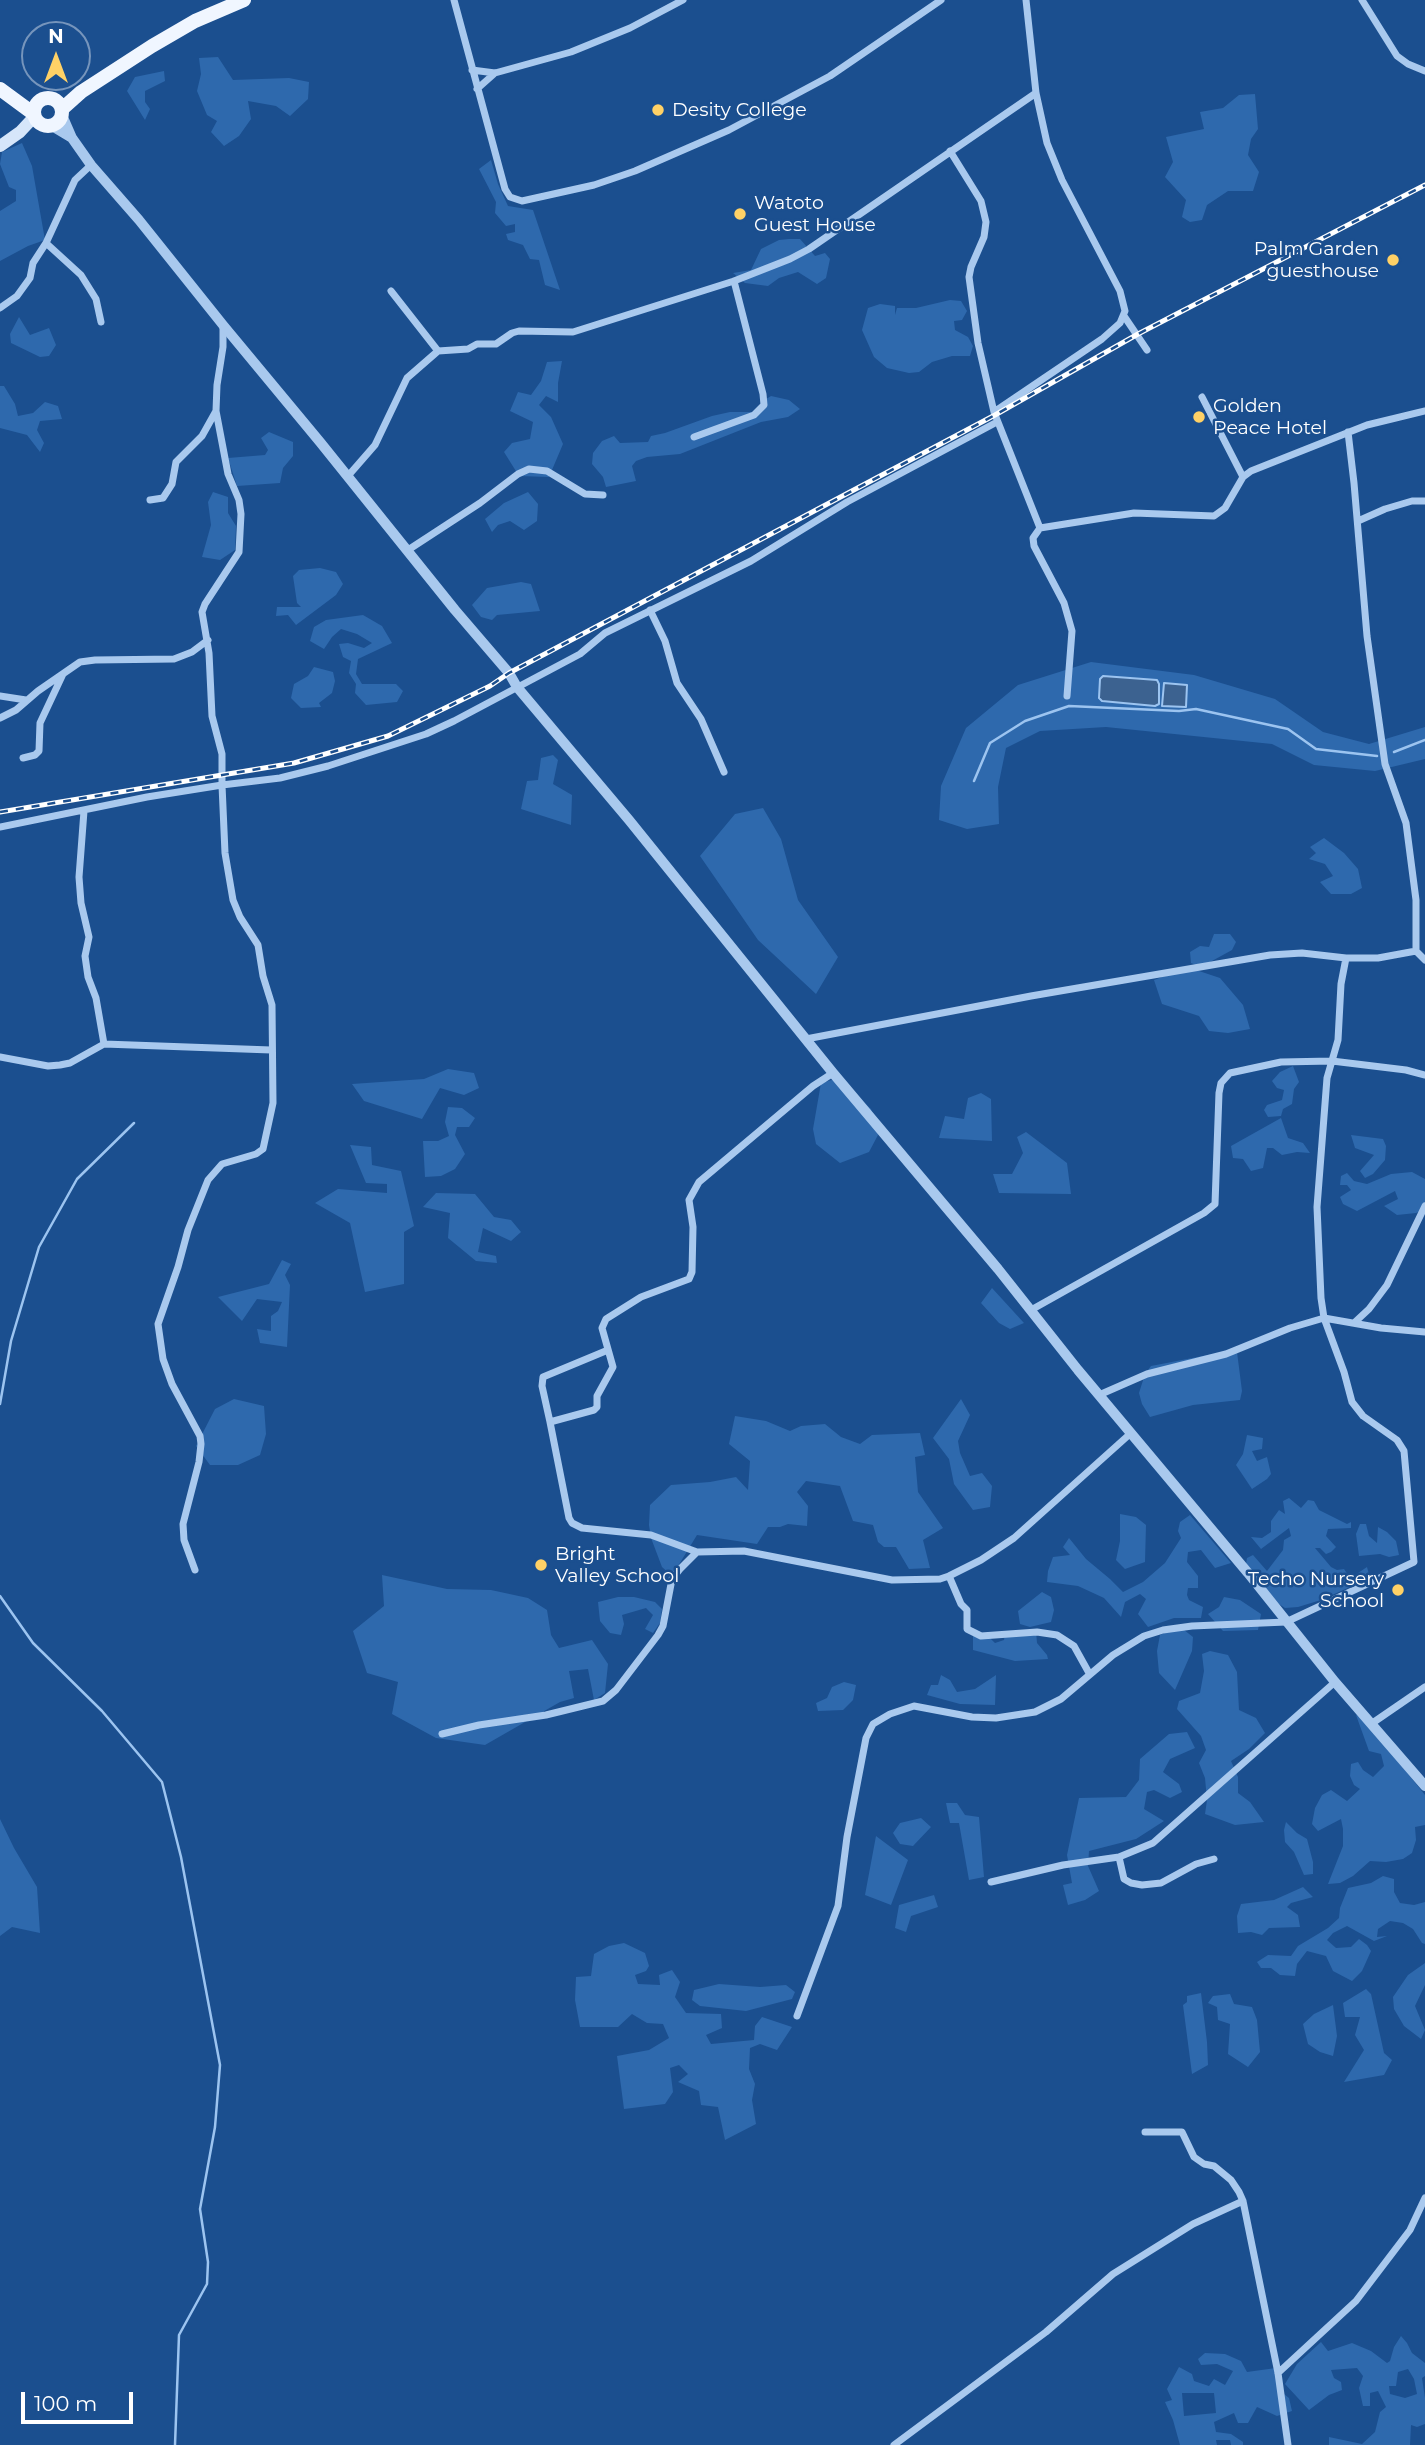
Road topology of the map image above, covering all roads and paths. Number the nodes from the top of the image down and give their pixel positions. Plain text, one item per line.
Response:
1 (244, 0) edge
2 (454, 0) edge
3 (683, 0) edge
4 (941, 0) edge
5 (1026, 0) edge
6 (1362, 0) edge
7 (472, 70) junction
8 (1425, 71) edge
9 (495, 72) junction
10 (477, 89) junction
11 (3, 90) edge
12 (1035, 93) junction
13 (49, 115) junction
14 (0, 146) edge
15 (950, 151) junction
16 (91, 164) junction
17 (46, 243) junction
18 (734, 281) junction
19 (391, 291) dead end
20 (0, 308) edge
21 (1124, 316) junction
22 (102, 321) dead end
23 (223, 325) junction
24 (1147, 350) dead end
25 (438, 351) junction
26 (1202, 397) dead end
27 (216, 411) junction
28 (1425, 411) edge
29 (994, 412) junction
30 (996, 422) junction
31 (1348, 432) junction
32 (694, 438) dead end
33 (348, 476) junction
34 (1244, 477) junction
35 (603, 495) dead end
36 (150, 500) dead end
37 (1425, 501) edge
38 (1358, 521) junction
39 (1040, 527) junction
40 (408, 550) junction
41 (650, 610) junction
42 (208, 640) junction
43 (63, 673) junction
44 (517, 687) junction
45 (0, 696) edge
46 (1067, 696) dead end
47 (26, 700) junction
48 (0, 718) edge
49 (23, 758) dead end
50 (724, 772) dead end
51 (222, 785) junction
52 (84, 811) junction
53 (0, 827) edge
54 (1416, 951) junction
55 (1346, 958) junction
56 (1425, 960) edge
57 (806, 1039) junction
58 (104, 1044) junction
59 (271, 1050) junction
60 (0, 1057) edge
61 (1332, 1061) junction
62 (833, 1073) junction
63 (1425, 1075) edge
64 (1425, 1206) edge
65 (1031, 1310) junction
66 (1324, 1318) junction
67 (1354, 1323) junction
68 (1425, 1332) edge
69 (608, 1350) junction
70 (1099, 1395) junction
71 (550, 1422) junction
72 (1131, 1433) junction
73 (697, 1552) junction
74 (195, 1570) dead end
75 (949, 1577) junction
76 (1286, 1622) junction
77 (1089, 1673) junction
78 (1335, 1682) junction
79 (1425, 1687) edge
80 (1371, 1724) junction
81 (442, 1734) dead end
82 (1425, 1786) edge
83 (1119, 1857) junction
84 (1214, 1859) dead end
85 (991, 1882) dead end
86 (797, 2016) dead end
87 (1145, 2132) dead end
88 (1425, 2199) edge
89 (1243, 2201) junction
90 (1279, 2373) junction
91 (894, 2445) edge
92 (1289, 2445) edge

1 - 13 main road
2 - 7 street
3 - 9 street
4 - 10 street
5 - 12 street
6 - 8 street
7 - 9 street
7 - 10 street
9 - 10 street
11 - 13 main road
11 - 13 main road
12 - 15 street
12 - 21 street
13 - 14 main road
13 - 16 street
15 - 18 street
15 - 29 street
16 - 17 street
16 - 23 street
17 - 20 street
17 - 22 street
18 - 25 street
18 - 32 street
19 - 25 street
21 - 24 street
21 - 29 street
23 - 27 street
23 - 33 street
25 - 33 street
26 - 34 street
27 - 36 street
27 - 42 street
28 - 31 street
29 - 30 street
30 - 39 street
30 - 41 street
31 - 34 street
31 - 38 street
33 - 40 street
34 - 39 street
35 - 40 street
37 - 38 street
38 - 54 street
39 - 46 street
40 - 44 street
41 - 44 street
41 - 50 street
42 - 43 street
42 - 51 street
43 - 47 street
43 - 49 street
44 - 51 street
44 - 57 street
45 - 47 street
47 - 48 street
51 - 52 street
51 - 59 street
52 - 53 street
52 - 58 street
54 - 55 street
54 - 56 street
55 - 57 street
55 - 61 street
57 - 62 street
58 - 59 street
58 - 60 street
59 - 74 street
61 - 63 street
61 - 65 street
61 - 66 street
62 - 65 street
62 - 69 street
64 - 67 street
65 - 70 street
66 - 67 street
66 - 70 street
66 - 76 street
67 - 68 street
69 - 71 street
69 - 71 street
70 - 72 street
71 - 73 street
72 - 75 street
72 - 76 street
73 - 75 street
73 - 81 street
75 - 77 street
76 - 77 street
76 - 78 street
77 - 86 street
78 - 80 street
78 - 83 street
79 - 80 street
80 - 82 street
83 - 84 street
83 - 85 street
87 - 89 street
88 - 90 street
89 - 90 street
89 - 91 street
90 - 92 street

